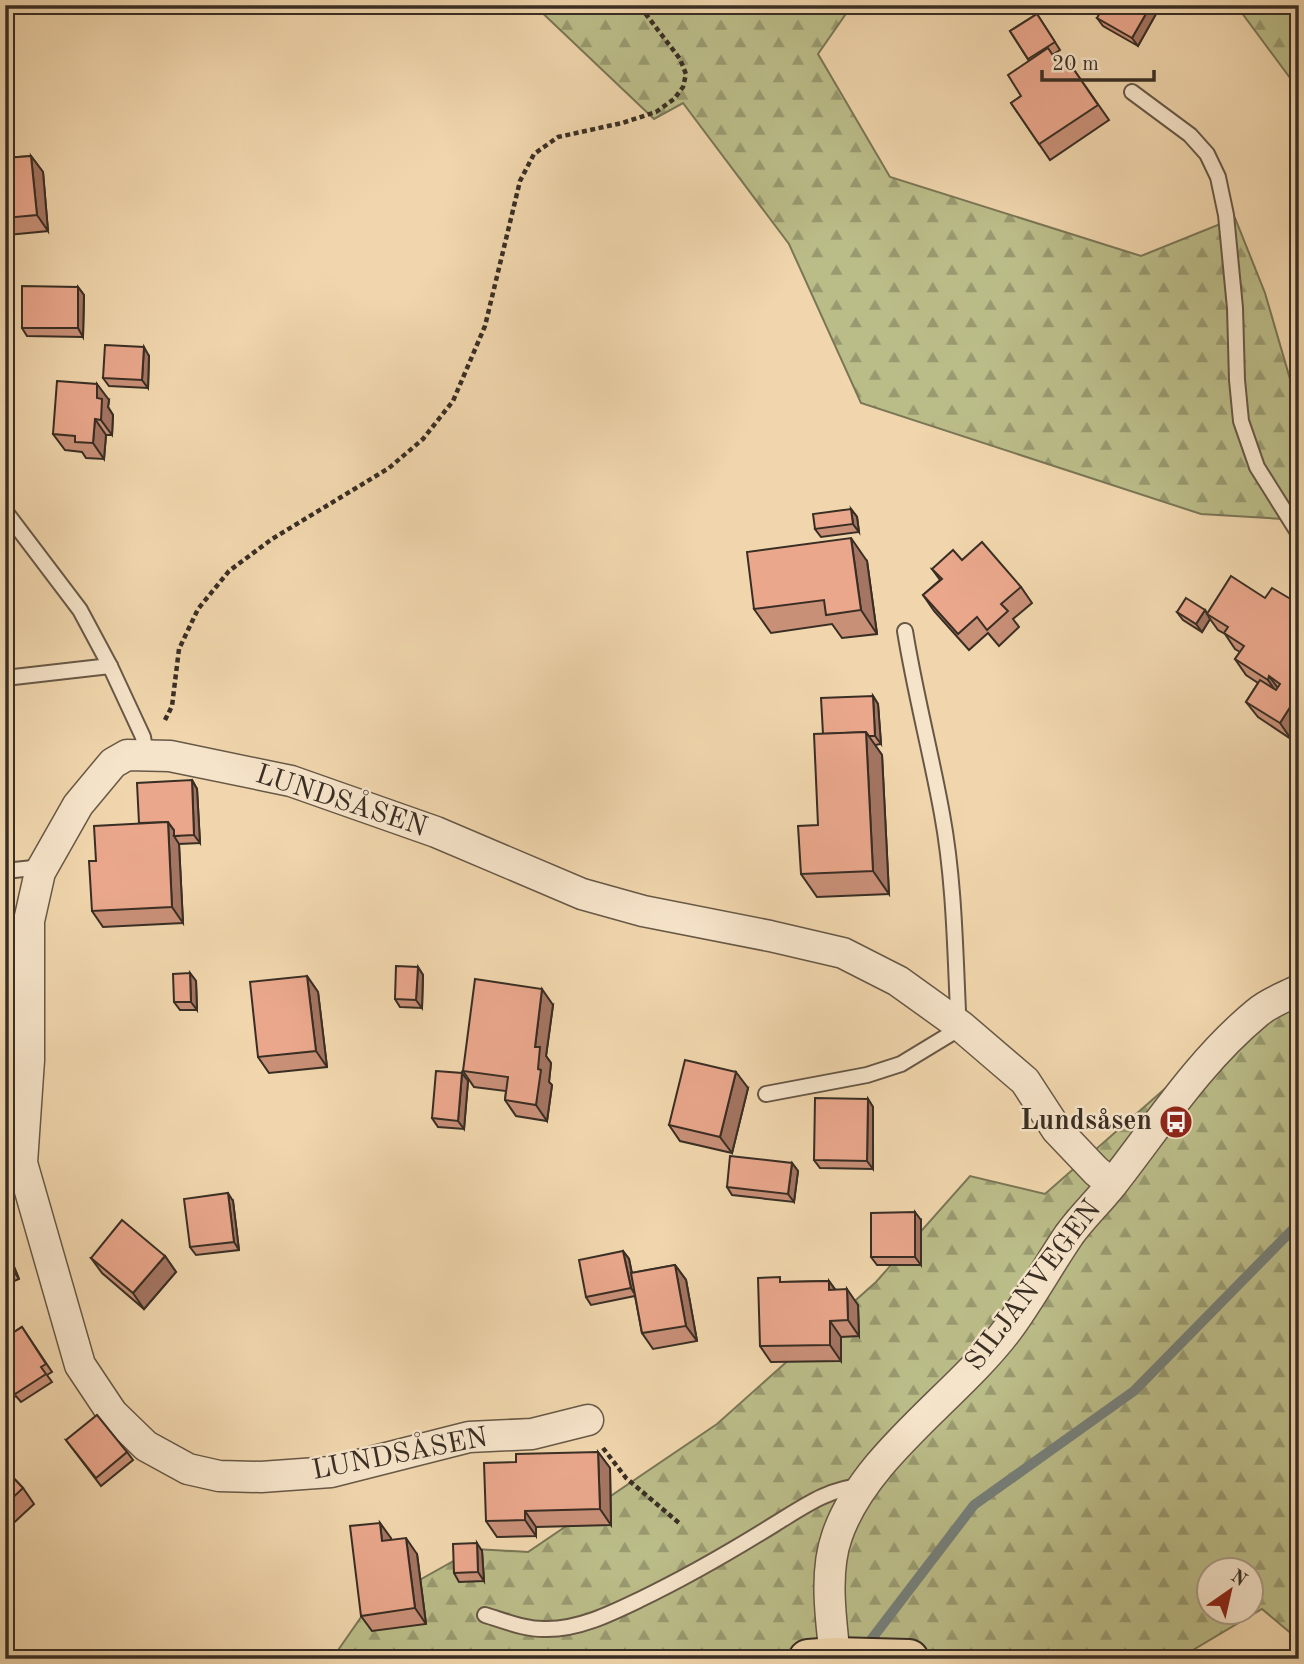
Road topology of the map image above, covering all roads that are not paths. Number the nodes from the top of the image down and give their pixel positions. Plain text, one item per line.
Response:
1 (1132, 92) dead end
2 (5, 511) edge
3 (1299, 534) edge
4 (905, 631) dead end
5 (110, 666) junction
6 (5, 678) edge
7 (146, 755) junction
8 (5, 871) edge
9 (40, 872) junction
10 (1299, 990) edge
11 (957, 1023) junction
12 (766, 1094) dead end
13 (1112, 1184) junction
14 (577, 1422) road end
15 (862, 1486) junction
16 (485, 1615) dead end
17 (822, 1658) edge
18 (909, 1659) edge

1 - 3 lane
2 - 5 lane
4 - 11 lane
5 - 6 lane
5 - 7 lane
7 - 9 street, LUNDSÅSEN
7 - 11 street, LUNDSÅSEN
8 - 9 lane
9 - 14 street, LUNDSÅSEN
10 - 13 street, SILJANVEGEN
11 - 12 lane
11 - 13 street, LUNDSÅSEN
13 - 15 street, SILJANVEGEN
15 - 16 lane
15 - 17 street, SILJANVEGEN
17 - 18 main road, SILJANVEGEN

